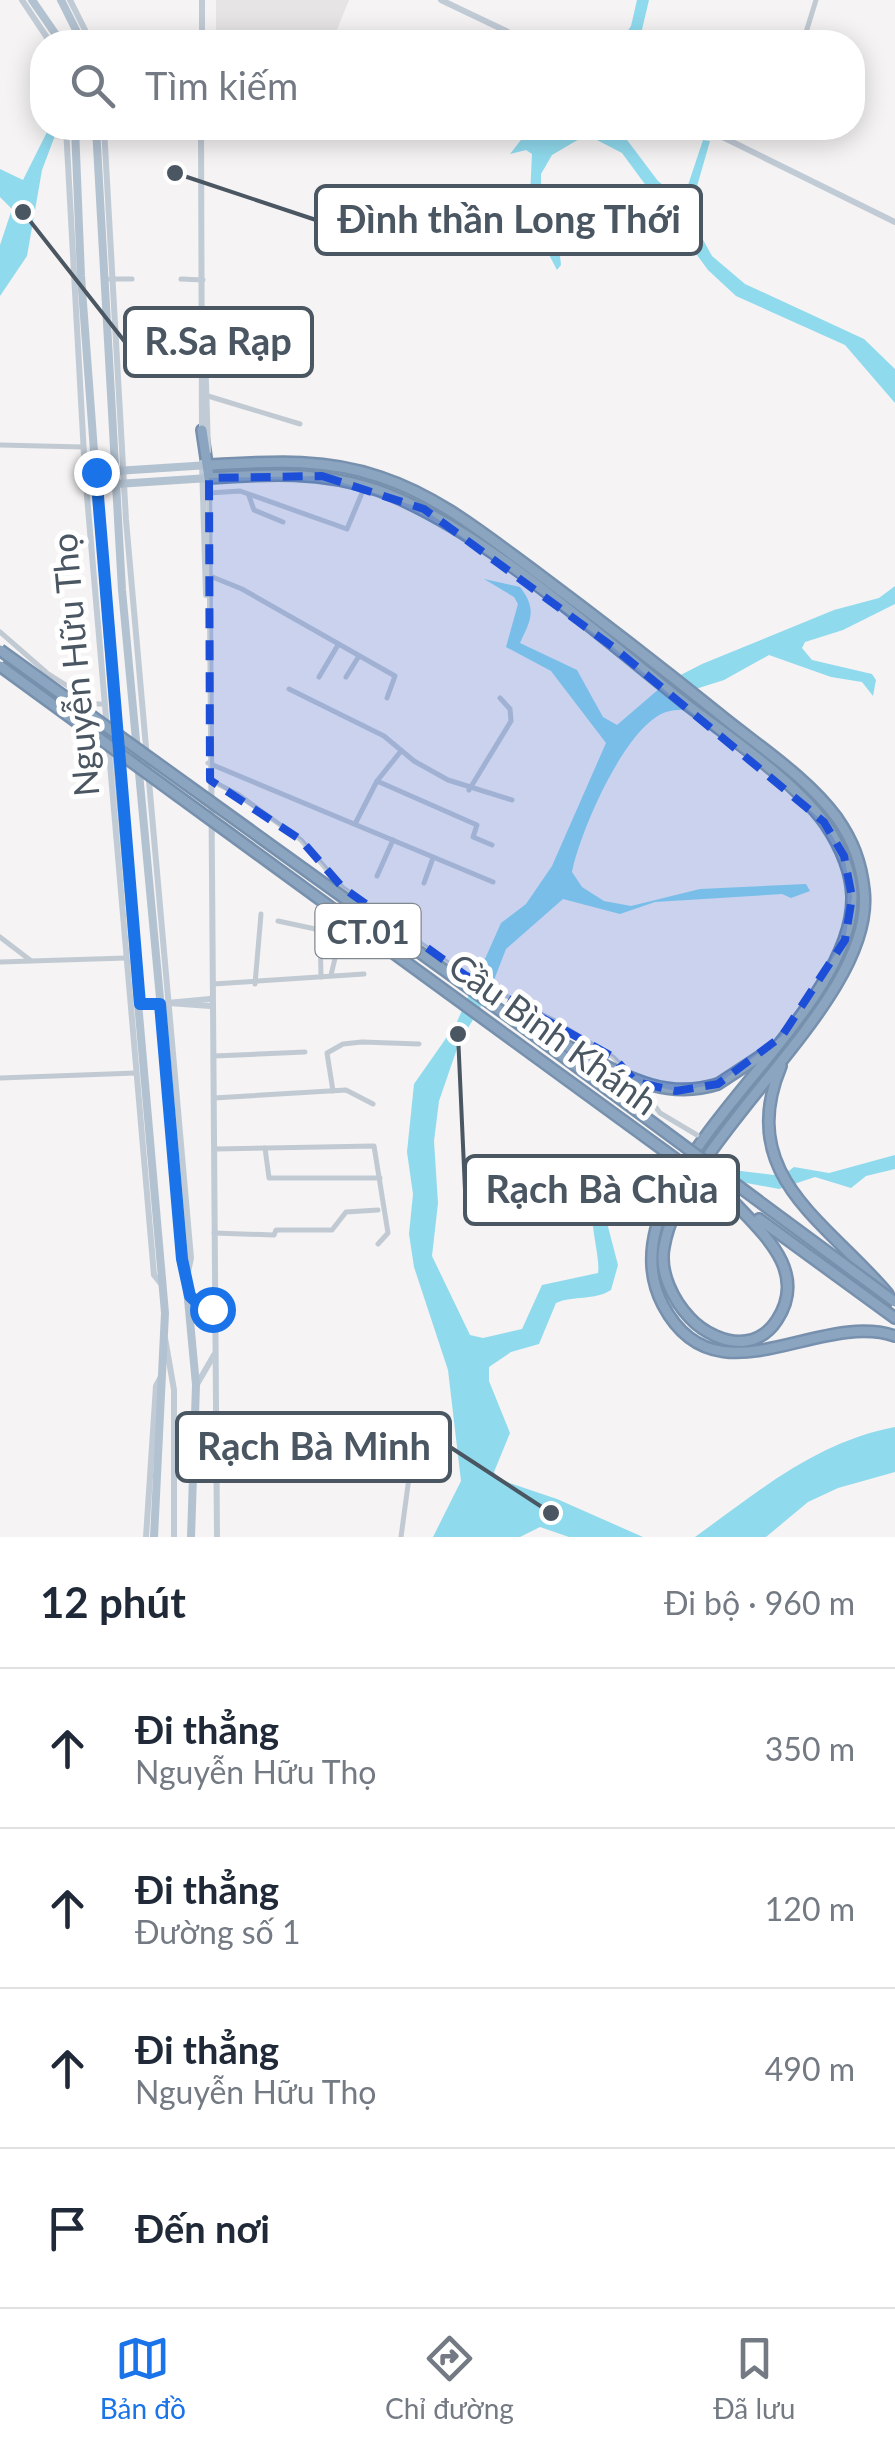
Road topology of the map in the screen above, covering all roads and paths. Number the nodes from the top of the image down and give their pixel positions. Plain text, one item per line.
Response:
1 (22, 0) edge
2 (32, 0) edge
3 (61, 0) edge
4 (70, 0) edge
5 (202, 0) edge
6 (441, 0) edge
7 (816, 0) edge
8 (42, 30) edge
9 (52, 30) edge
10 (76, 30) edge
11 (85, 30) edge
12 (202, 30) edge
13 (504, 30) edge
14 (807, 30) edge
15 (68, 140) edge
16 (75, 140) edge
17 (97, 140) edge
18 (104, 140) edge
19 (202, 140) edge
20 (735, 140) edge
21 (74, 171) junction
22 (895, 222) edge
23 (107, 240) junction
24 (82, 276) junction
25 (109, 279) junction
26 (132, 279) dead end
27 (181, 279) dead end
28 (203, 280) junction
29 (204, 351) junction
30 (83, 359) junction
31 (208, 396) junction
32 (300, 424) dead end
33 (202, 430) joint
34 (0, 444) edge
35 (83, 448) junction
36 (206, 465) junction
37 (119, 471) junction
38 (96, 472) junction
39 (85, 473) junction
40 (206, 478) junction
41 (120, 483) junction
42 (91, 485) junction
43 (209, 493) junction
44 (362, 493) dead end
45 (249, 496) junction
46 (283, 522) dead end
47 (210, 576) junction
48 (207, 598) junction
49 (0, 632) edge
50 (338, 645) junction
51 (0, 650) edge
52 (359, 656) junction
53 (0, 666) edge
54 (319, 677) dead end
55 (346, 677) dead end
56 (289, 689) dead end
57 (387, 698) dead end
58 (500, 698) dead end
59 (104, 704) junction
60 (736, 736) junction
61 (401, 750) junction
62 (208, 763) junction
63 (210, 780) junction
64 (377, 780) junction
65 (469, 790) junction
66 (512, 800) dead end
67 (356, 824) junction
68 (393, 840) junction
69 (492, 845) dead end
70 (434, 857) junction
71 (377, 876) dead end
72 (493, 882) dead end
73 (424, 883) dead end
74 (261, 914) dead end
75 (278, 921) dead end
76 (0, 937) edge
77 (359, 954) dead end
78 (126, 958) junction
79 (0, 962) edge
80 (33, 962) junction
81 (330, 974) junction
82 (364, 974) dead end
83 (321, 977) junction
84 (210, 984) junction
85 (256, 984) junction
86 (210, 1002) junction
87 (164, 1003) junction
88 (136, 1005) junction
89 (526, 1029) junction
90 (800, 1033) junction
91 (782, 1036) junction
92 (419, 1044) dead end
93 (305, 1052) dead end
94 (210, 1056) junction
95 (136, 1072) junction
96 (0, 1078) edge
97 (333, 1091) junction
98 (211, 1098) junction
99 (374, 1104) dead end
100 (697, 1134) dead end
101 (266, 1148) junction
102 (212, 1149) junction
103 (380, 1178) junction
104 (732, 1200) junction
105 (378, 1210) dead end
106 (214, 1233) junction
107 (378, 1244) dead end
108 (164, 1287) junction
109 (190, 1296) junction
110 (895, 1302) edge
111 (214, 1307) junction
112 (895, 1318) edge
113 (214, 1322) junction
114 (161, 1332) junction
115 (895, 1336) edge
116 (214, 1354) junction
117 (162, 1374) junction
118 (196, 1386) junction
119 (413, 1448) dead end
120 (146, 1537) edge
121 (154, 1537) edge
122 (174, 1537) edge
123 (191, 1537) edge
124 (217, 1537) edge
125 (401, 1537) edge

1 - 8 main road
2 - 9 main road
3 - 10 main road
4 - 11 main road
5 - 12 main road
6 - 13 main road
7 - 14 street
15 - 21 main road, Nguyễn Hữu Thọ
16 - 21 main road, Nguyễn Hữu Thọ
17 - 23 main road, Nguyễn Hữu Thọ
18 - 23 main road, Nguyễn Hữu Thọ
19 - 28 main road
20 - 22 main road
21 - 24 main road, Nguyễn Hữu Thọ
21 - 30 main road, Nguyễn Hữu Thọ
23 - 25 main road, Nguyễn Hữu Thọ
24 - 25 main road
24 - 30 main road, Nguyễn Hữu Thọ
25 - 26 street
25 - 37 main road, Nguyễn Hữu Thọ
27 - 28 street
28 - 29 main road
29 - 31 main road
29 - 33 main road
30 - 35 main road, Nguyễn Hữu Thọ
30 - 38 main road, Nguyễn Hữu Thọ
31 - 32 street
31 - 36 main road
33 - 36 highway
34 - 35 street
35 - 39 main road, Nguyễn Hữu Thọ
36 - 37 main road
36 - 40 highway
36 - 60 highway
37 - 38 main road
37 - 41 main road, Nguyễn Hữu Thọ
38 - 39 main road
38 - 42 main road, Nguyễn Hữu Thọ
39 - 42 main road, Nguyễn Hữu Thọ
40 - 41 main road
40 - 43 main road
40 - 48 main road
40 - 60 highway
41 - 42 main road
41 - 87 main road, Nguyễn Hữu Thọ
42 - 59 main road, Nguyễn Hữu Thọ
42 - 88 main road, Nguyễn Hữu Thọ
43 - 45 street
43 - 47 main road
44 - 45 street
45 - 46 street
47 - 48 main road
47 - 50 street
48 - 62 main road
49 - 59 street
50 - 52 street
50 - 54 street
51 - 89 highway, Cầu Bình Khánh / CT.01, bridge
52 - 55 street
52 - 57 street
53 - 104 highway, Cầu Bình Khánh / CT.01, bridge
56 - 61 street
58 - 65 street
59 - 78 main road, Nguyễn Hữu Thọ
60 - 90 highway
60 - 91 highway
61 - 64 street
61 - 65 street
62 - 63 main road
62 - 67 street
63 - 84 main road
63 - 100 street
64 - 67 street
64 - 69 street
65 - 66 street
67 - 68 street
68 - 70 street
68 - 71 street
70 - 72 street
70 - 73 street
74 - 85 street
75 - 83 street
76 - 80 street
77 - 81 street
78 - 80 street
78 - 88 main road, Nguyễn Hữu Thọ
79 - 80 street
81 - 82 street
81 - 83 street
83 - 85 street
84 - 85 street
84 - 86 main road
86 - 87 main road
86 - 94 main road
87 - 88 main road
87 - 109 main road, Nguyễn Hữu Thọ
88 - 95 main road
88 - 108 main road
89 - 91 highway, bridge
89 - 110 highway, CT.01, bridge
90 - 104 highway
90 - 110 highway, bridge
91 - 115 highway
92 - 97 street
93 - 94 street
94 - 98 main road
95 - 96 street
95 - 108 main road
97 - 98 street
97 - 99 street
98 - 102 main road
101 - 102 street
101 - 103 street
101 - 103 street
102 - 106 main road
103 - 107 street
104 - 112 highway, CT.01
105 - 106 street
106 - 111 main road
108 - 114 main road
109 - 111 main road
109 - 113 main road
109 - 118 main road, Nguyễn Hữu Thọ
111 - 113 main road
113 - 116 main road
114 - 117 main road
114 - 122 main road
116 - 118 main road
116 - 124 main road
117 - 120 main road
117 - 121 main road
118 - 123 main road, Nguyễn Hữu Thọ
119 - 125 street

